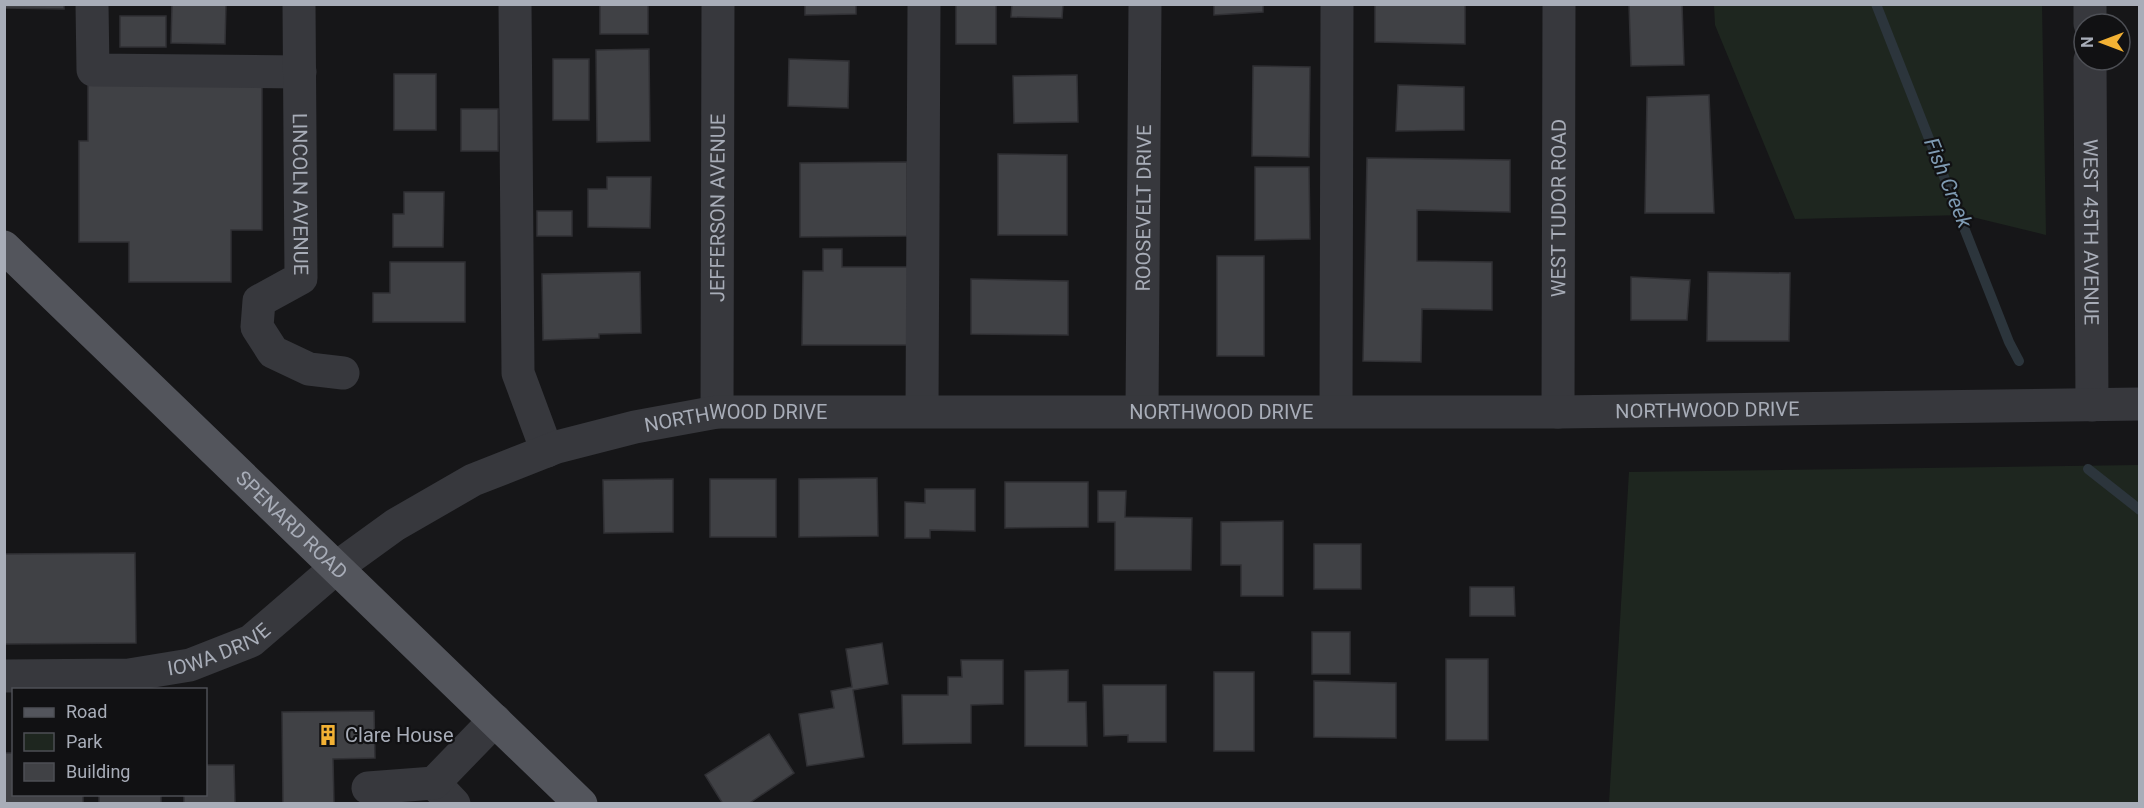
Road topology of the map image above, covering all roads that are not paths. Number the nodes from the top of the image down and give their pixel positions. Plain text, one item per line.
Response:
1 (92, 4) edge
2 (299, 4) edge
3 (514, 4) edge
4 (718, 4) edge
5 (924, 4) edge
6 (1145, 4) edge
7 (1337, 4) edge
8 (1559, 4) edge
9 (300, 72) junction
10 (2090, 72) edge
11 (4, 247) edge
12 (343, 373) dead end
13 (2139, 404) edge
14 (2092, 405) junction
15 (1142, 410) junction
16 (922, 411) junction
17 (1336, 411) junction
18 (717, 412) junction
19 (1558, 412) junction
20 (547, 451) junction
21 (337, 567) junction
22 (4, 676) edge
23 (495, 720) junction
24 (368, 788) dead end
25 (444, 793) edge
26 (575, 802) edge

1 - 9 street
2 - 9 street, LINCOLN AVENUE
3 - 20 street
4 - 18 street, JEFFERSON AVENUE
5 - 16 street
6 - 15 street, ROOSEVELT DRIVE
7 - 17 street
8 - 19 street, WEST TUDOR ROAD
9 - 12 street, LINCOLN AVENUE
10 - 14 street, WEST 45TH AVENUE
11 - 21 main road, SPENARD ROAD
13 - 14 street, NORTHWOOD DRIVE
14 - 19 street, NORTHWOOD DRIVE
15 - 16 street, NORTHWOOD DRIVE
15 - 17 street, NORTHWOOD DRIVE
16 - 18 street, NORTHWOOD DRIVE
17 - 19 street, NORTHWOOD DRIVE
18 - 20 street, NORTHWOOD DRIVE
20 - 21 street, NORTHWOOD DRIVE
21 - 22 street, IOWA DRIVE
21 - 23 main road, SPENARD ROAD
23 - 25 street
23 - 26 main road, SPENARD ROAD
24 - 25 street

